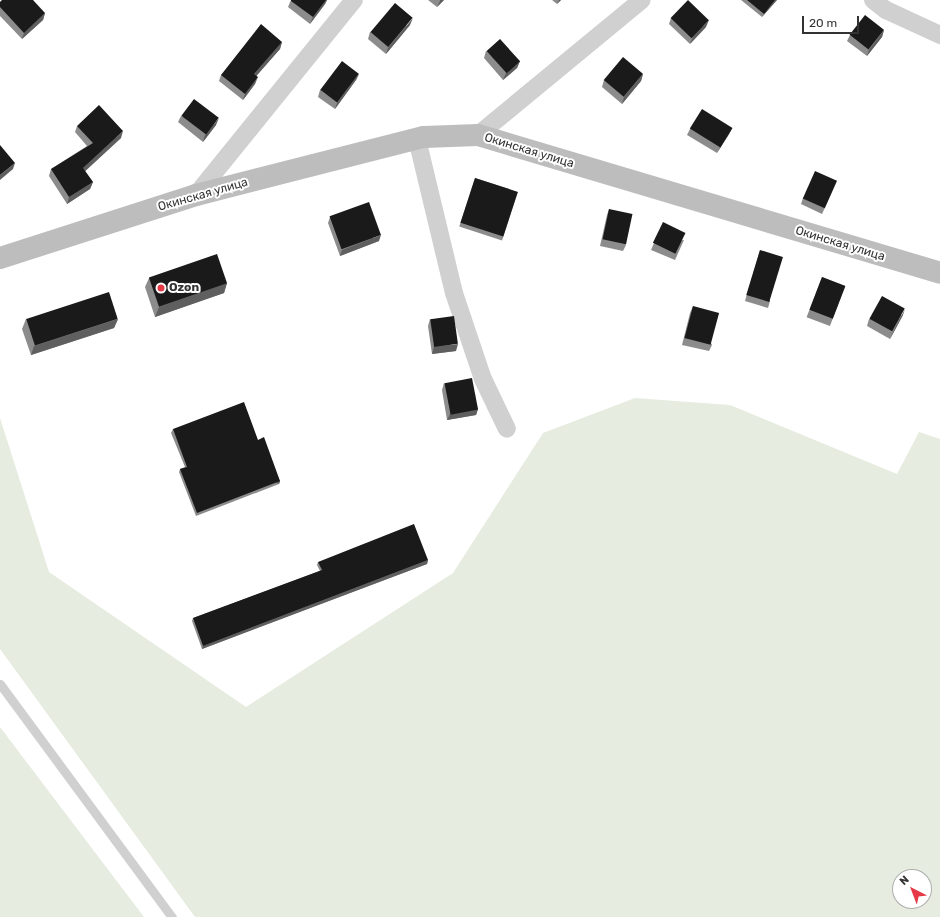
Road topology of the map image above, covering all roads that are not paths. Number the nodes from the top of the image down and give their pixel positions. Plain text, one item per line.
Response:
1 (354, 0) edge
2 (642, 0) edge
3 (873, 0) edge
4 (940, 36) edge
5 (478, 135) junction
6 (417, 139) junction
7 (196, 196) junction
8 (0, 258) edge
9 (940, 273) edge
10 (507, 429) dead end
11 (0, 684) edge
12 (172, 917) edge

1 - 7 street
2 - 5 street
3 - 4 street
5 - 6 street, Окинская улица
5 - 9 street, Окинская улица
6 - 7 street, Окинская улица
6 - 10 street
7 - 8 street, Окинская улица
11 - 12 lane

